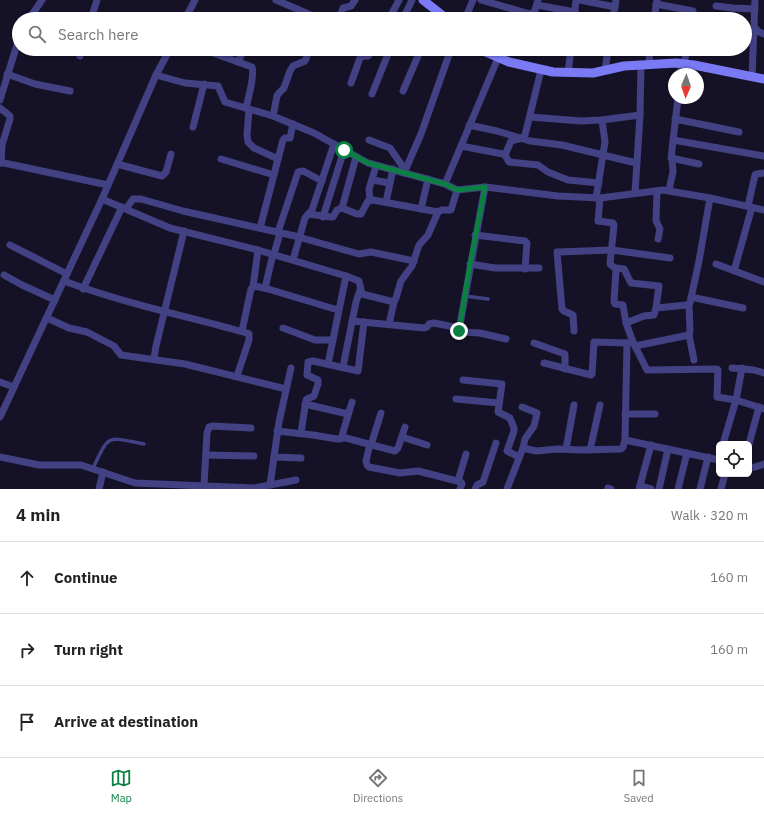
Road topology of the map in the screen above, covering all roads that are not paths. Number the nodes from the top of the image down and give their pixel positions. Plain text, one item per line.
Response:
1 (42, 0) edge
2 (97, 0) edge
3 (193, 0) edge
4 (276, 0) edge
5 (355, 0) edge
6 (400, 0) edge
7 (412, 0) edge
8 (423, 0) edge
9 (473, 0) edge
10 (481, 0) edge
11 (576, 0) edge
12 (580, 0) edge
13 (755, 0) edge
14 (538, 2) edge
15 (657, 2) edge
16 (616, 4) edge
17 (716, 6) dead end
18 (755, 9) junction
19 (34, 12) edge
20 (93, 12) edge
21 (188, 12) edge
22 (303, 12) edge
23 (342, 12) edge
24 (393, 12) edge
25 (406, 12) edge
26 (433, 12) edge
27 (468, 12) edge
28 (523, 12) edge
29 (534, 12) edge
30 (564, 12) edge
31 (574, 12) edge
32 (655, 12) edge
33 (693, 12) edge
34 (755, 28) junction
35 (764, 34) edge
36 (13, 56) edge
37 (166, 56) edge
38 (221, 56) edge
39 (241, 56) edge
40 (307, 56) edge
41 (363, 56) edge
42 (387, 56) edge
43 (418, 56) edge
44 (449, 56) edge
45 (494, 56) edge
46 (570, 56) edge
47 (607, 56) edge
48 (648, 56) edge
49 (685, 56) edge
50 (498, 58) junction
51 (238, 62) junction
52 (645, 64) junction
53 (683, 64) junction
54 (682, 68) edge
55 (541, 70) junction
56 (605, 71) junction
57 (568, 73) junction
58 (7, 74) junction
59 (156, 75) junction
60 (752, 77) junction
61 (764, 79) edge
62 (351, 82) dead end
63 (204, 84) junction
64 (70, 91) dead end
65 (404, 91) dead end
66 (372, 94) dead end
67 (0, 100) edge
68 (677, 104) edge
69 (0, 108) edge
70 (248, 108) junction
71 (640, 115) junction
72 (272, 116) junction
73 (530, 116) junction
74 (675, 118) junction
75 (602, 120) junction
76 (293, 124) junction
77 (469, 125) junction
78 (193, 127) dead end
79 (739, 132) dead end
80 (522, 138) junction
81 (369, 140) dead end
82 (672, 140) junction
83 (1, 142) edge
84 (334, 144) junction
85 (461, 146) junction
86 (344, 150) junction
87 (171, 154) dead end
88 (604, 154) junction
89 (505, 155) junction
90 (764, 156) edge
91 (356, 157) junction
92 (222, 159) dead end
93 (278, 159) junction
94 (672, 159) junction
95 (636, 162) junction
96 (0, 163) edge
97 (117, 164) junction
98 (699, 164) dead end
99 (376, 166) junction
100 (393, 169) junction
101 (405, 171) junction
102 (764, 173) edge
103 (274, 175) junction
104 (428, 179) junction
105 (372, 180) junction
106 (322, 181) junction
107 (390, 183) junction
108 (598, 183) junction
109 (445, 184) junction
110 (108, 185) junction
111 (485, 187) junction
112 (457, 190) junction
113 (669, 190) junction
114 (657, 191) junction
115 (635, 193) junction
116 (598, 198) junction
117 (710, 198) junction
118 (102, 199) junction
119 (370, 200) junction
120 (386, 202) junction
121 (750, 206) junction
122 (124, 208) junction
123 (342, 208) junction
124 (421, 209) junction
125 (764, 210) edge
126 (438, 212) junction
127 (308, 214) junction
128 (324, 217) junction
129 (260, 228) junction
130 (184, 231) junction
131 (279, 233) junction
132 (475, 235) junction
133 (299, 237) junction
134 (658, 240) dead end
135 (10, 245) dead end
136 (258, 250) junction
137 (612, 250) junction
138 (274, 254) junction
139 (670, 258) dead end
140 (293, 260) junction
141 (414, 261) junction
142 (470, 264) junction
143 (716, 264) dead end
144 (539, 268) dead end
145 (616, 268) junction
146 (525, 269) junction
147 (734, 271) junction
148 (4, 275) dead end
149 (346, 276) junction
150 (65, 278) junction
151 (764, 282) edge
152 (253, 287) junction
153 (83, 288) junction
154 (265, 288) junction
155 (360, 290) junction
156 (464, 296) junction
157 (691, 297) junction
158 (488, 299) dead end
159 (55, 300) junction
160 (394, 302) junction
161 (689, 305) junction
162 (656, 308) junction
163 (743, 308) dead end
164 (338, 310) junction
165 (165, 312) junction
166 (47, 318) junction
167 (352, 321) junction
168 (364, 322) junction
169 (626, 323) junction
170 (389, 324) junction
171 (282, 328) dead end
172 (459, 328) junction
173 (574, 331) dead end
174 (242, 332) junction
175 (689, 335) junction
176 (506, 339) dead end
177 (333, 340) junction
178 (534, 343) dead end
179 (632, 344) junction
180 (154, 359) junction
181 (694, 360) dead end
182 (328, 364) junction
183 (544, 364) dead end
184 (291, 368) dead end
185 (343, 368) junction
186 (565, 368) junction
187 (732, 368) dead end
188 (742, 368) junction
189 (764, 373) edge
190 (237, 376) junction
191 (463, 380) dead end
192 (0, 382) edge
193 (14, 387) junction
194 (286, 389) junction
195 (456, 399) dead end
196 (736, 400) junction
197 (352, 402) dead end
198 (305, 404) junction
199 (499, 404) junction
200 (574, 405) dead end
201 (600, 405) dead end
202 (522, 407) dead end
203 (762, 408) edge
204 (381, 413) dead end
205 (348, 414) junction
206 (625, 414) junction
207 (655, 414) dead end
208 (0, 417) edge
209 (405, 427) dead end
210 (251, 428) dead end
211 (277, 431) junction
212 (301, 433) junction
213 (342, 437) junction
214 (402, 437) junction
215 (625, 440) junction
216 (724, 441) edge
217 (750, 441) edge
218 (496, 443) dead end
219 (144, 444) dead end
220 (370, 444) junction
221 (427, 445) dead end
222 (651, 446) junction
223 (523, 448) junction
224 (566, 449) junction
225 (668, 449) junction
226 (590, 450) junction
227 (687, 453) junction
228 (466, 454) dead end
229 (206, 455) junction
230 (254, 456) dead end
231 (0, 457) edge
232 (274, 457) junction
233 (519, 457) junction
234 (708, 457) junction
235 (301, 458) dead end
236 (716, 459) edge
237 (764, 464) edge
238 (93, 468) junction
239 (752, 468) edge
240 (103, 472) junction
241 (724, 477) edge
242 (296, 480) dead end
243 (458, 481) junction
244 (204, 485) junction
245 (270, 485) junction
246 (132, 486) edge
247 (222, 487) edge
248 (639, 487) edge
249 (99, 489) edge
250 (460, 489) edge
251 (475, 489) edge
252 (507, 489) edge
253 (651, 489) edge
254 (659, 489) edge
255 (678, 489) edge
256 (700, 489) edge
257 (721, 489) edge

1 - 19 street
2 - 20 street
3 - 21 street
4 - 22 street
5 - 23 street
6 - 24 street
7 - 25 street
8 - 26 street
9 - 27 street
10 - 28 street
11 - 31 street
12 - 16 street
13 - 18 street
14 - 29 street
14 - 30 street
15 - 32 street
15 - 33 street
17 - 18 street
18 - 34 street
34 - 35 street
34 - 60 street
36 - 58 street
37 - 59 street
38 - 51 street
39 - 51 street
40 - 72 street
41 - 62 street
42 - 66 street
43 - 65 street
44 - 101 street
45 - 50 street
46 - 57 street
47 - 56 street
48 - 52 street
49 - 53 street
50 - 55 street
50 - 77 street
51 - 70 street
52 - 53 street
52 - 56 street
52 - 71 street
53 - 54 street
53 - 60 street
55 - 57 street
55 - 73 street
56 - 57 street
58 - 64 street
58 - 67 street
59 - 63 street
59 - 97 street
60 - 61 street
63 - 70 street
63 - 78 street
68 - 74 street
69 - 83 street
70 - 72 street
70 - 93 street
71 - 75 street
71 - 95 street
72 - 76 street
73 - 75 street
73 - 80 street
74 - 79 street
74 - 82 street
75 - 88 street
76 - 84 street
76 - 93 street
77 - 80 street
77 - 85 street
80 - 88 street
80 - 89 street
81 - 101 street
82 - 90 street
82 - 94 street
83 - 96 street
84 - 86 street
84 - 106 street
85 - 89 street
85 - 109 street
86 - 91 street
86 - 128 street
87 - 97 street
88 - 95 street
88 - 108 street
89 - 108 street
91 - 99 street
91 - 123 street
92 - 103 street
93 - 103 street
94 - 98 street
94 - 113 street
95 - 115 street
96 - 110 street
97 - 110 street
99 - 100 street
99 - 105 street
100 - 101 street
100 - 107 street
101 - 104 street
102 - 121 street
103 - 129 street
104 - 109 street
104 - 124 street
105 - 107 street
105 - 119 street
106 - 127 street
106 - 131 street
107 - 120 street
108 - 116 street
109 - 112 street
110 - 118 street
111 - 112 street
111 - 116 street
111 - 132 street
112 - 126 street
113 - 114 street
113 - 117 street
114 - 115 street
114 - 134 street
115 - 116 street
116 - 137 street
117 - 121 street
117 - 157 street
118 - 122 street
118 - 150 street
119 - 120 street
119 - 123 street
120 - 124 street
121 - 125 street
121 - 147 street
122 - 129 street
122 - 130 street
122 - 153 street
123 - 128 street
124 - 126 street
126 - 141 street
127 - 128 street
127 - 133 street
129 - 131 street
130 - 136 street
130 - 165 street
131 - 133 street
131 - 138 street
132 - 142 street
132 - 146 street
133 - 140 street
133 - 141 street
135 - 150 street
136 - 138 street
136 - 152 street
137 - 139 street
137 - 145 street
137 - 173 street
138 - 140 street
138 - 154 street
140 - 149 street
141 - 160 street
142 - 146 street
142 - 156 street
143 - 147 street
144 - 146 street
145 - 162 street
145 - 169 street
147 - 151 street
148 - 159 street
149 - 155 street
149 - 164 street
150 - 153 street
150 - 159 street
152 - 154 street
152 - 174 street
153 - 165 street
154 - 164 street
155 - 160 street
155 - 167 street
156 - 158 lane
156 - 172 street
157 - 161 street
157 - 163 street
159 - 166 street
160 - 170 street
161 - 162 street
161 - 175 street
162 - 169 street
164 - 177 street
165 - 174 street
165 - 180 street
166 - 180 street
166 - 193 street
167 - 168 street
167 - 185 street
168 - 170 street
168 - 185 street
169 - 179 street
170 - 172 street
171 - 177 street
172 - 176 street
174 - 190 street
175 - 179 street
175 - 181 street
177 - 182 street
178 - 186 street
179 - 186 street
179 - 196 street
179 - 206 street
180 - 190 street
182 - 185 street
182 - 198 street
183 - 186 street
184 - 194 street
187 - 188 street
188 - 189 street
188 - 196 street
190 - 194 street
191 - 199 street
192 - 193 street
193 - 208 street
194 - 211 street
195 - 199 street
196 - 203 street
196 - 216 street
197 - 205 street
198 - 205 street
198 - 212 street
199 - 233 street
200 - 224 street
201 - 226 street
202 - 223 street
203 - 217 street
204 - 220 street
205 - 213 street
206 - 207 street
206 - 215 street
209 - 214 street
210 - 229 street
211 - 212 street
211 - 232 street
212 - 213 street
213 - 220 street
214 - 220 street
214 - 221 street
215 - 222 street
215 - 226 street
218 - 251 street
219 - 238 lane
220 - 243 street
222 - 225 street
222 - 248 street
223 - 224 street
223 - 233 street
224 - 226 street
225 - 227 street
225 - 254 street
227 - 234 street
227 - 255 street
228 - 243 street
229 - 230 street
229 - 244 street
231 - 238 street
232 - 235 street
232 - 245 street
233 - 252 street
234 - 236 street
234 - 256 street
237 - 239 street
238 - 240 street
240 - 246 street
240 - 249 street
241 - 257 street
242 - 245 street
243 - 250 street
244 - 246 street
244 - 247 street
245 - 247 street
248 - 253 street

